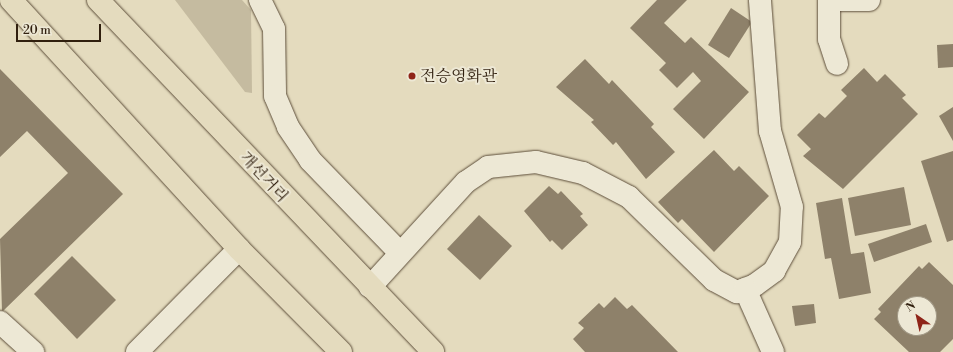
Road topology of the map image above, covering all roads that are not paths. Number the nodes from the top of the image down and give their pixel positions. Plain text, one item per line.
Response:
1 (11, 0) edge
2 (98, 0) edge
3 (260, 0) edge
4 (760, 0) edge
5 (829, 0) edge
6 (839, 0) edge
7 (869, 0) edge
8 (837, 64) dead end
9 (239, 249) junction
10 (398, 252) junction
11 (370, 287) junction
12 (745, 289) junction
13 (0, 322) edge
14 (33, 352) edge
15 (137, 352) edge
16 (341, 352) edge
17 (434, 352) edge
18 (773, 352) edge

1 - 9 main road
2 - 11 main road, 개선거리
3 - 10 street
4 - 12 street
5 - 8 street
6 - 7 street
9 - 15 street
9 - 16 main road
10 - 11 street
10 - 12 street
11 - 17 main road, 개선거리
12 - 18 street
13 - 14 street

